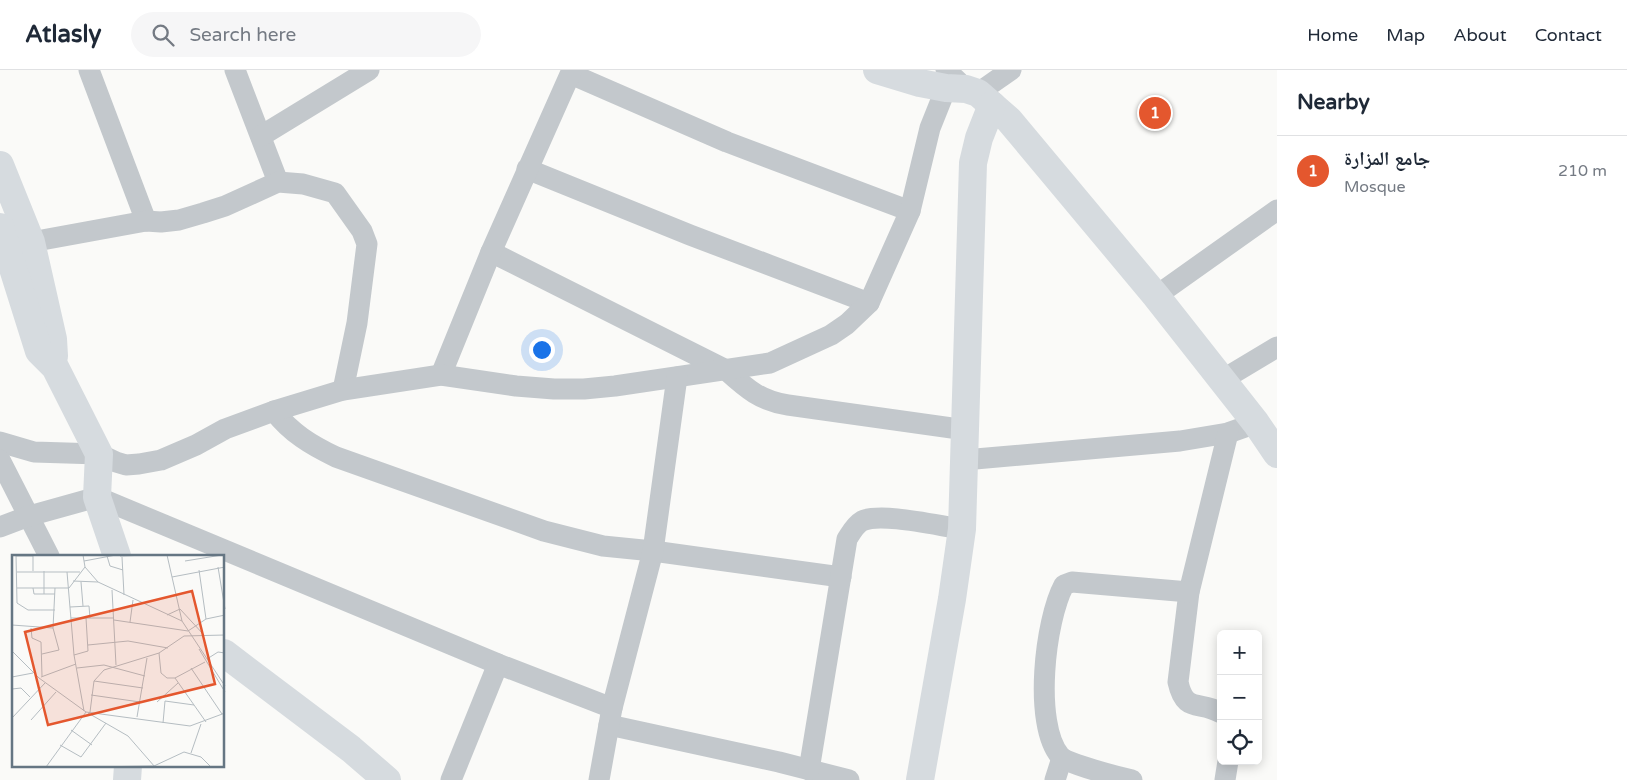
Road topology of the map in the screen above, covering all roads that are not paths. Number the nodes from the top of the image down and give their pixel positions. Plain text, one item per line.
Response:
1 (89, 70) edge
2 (235, 70) edge
3 (369, 70) edge
4 (877, 70) edge
5 (1011, 70) edge
6 (571, 72) edge
7 (966, 89) edge
8 (261, 136) junction
9 (0, 165) edge
10 (527, 169) junction
11 (278, 182) junction
12 (1277, 210) edge
13 (910, 211) junction
14 (146, 221) junction
15 (0, 227) edge
16 (491, 252) junction
17 (14, 256) edge
18 (1156, 296) junction
19 (869, 303) junction
20 (1277, 347) edge
21 (726, 370) junction
22 (441, 375) junction
23 (677, 377) junction
24 (1222, 380) junction
25 (343, 390) junction
26 (274, 410) junction
27 (1256, 423) junction
28 (966, 430) junction
29 (1228, 433) junction
30 (0, 442) edge
31 (99, 454) junction
32 (1277, 454) edge
33 (0, 460) edge
34 (964, 460) junction
35 (97, 497) junction
36 (29, 516) junction
37 (0, 527) edge
38 (962, 529) junction
39 (653, 551) junction
40 (48, 555) edge
41 (117, 555) edge
42 (841, 577) junction
43 (1189, 592) junction
44 (225, 654) edge
45 (498, 664) junction
46 (1217, 712) edge
47 (610, 716) junction
48 (1062, 758) junction
49 (1227, 765) edge
50 (809, 770) junction
51 (778, 771) edge
52 (387, 780) edge
53 (451, 780) edge
54 (599, 780) edge
55 (849, 780) edge
56 (920, 780) edge
57 (1055, 780) edge
58 (1132, 780) edge
59 (1225, 780) edge

1 - 14 street
2 - 8 street
3 - 8 street
4 - 7 street
5 - 7 street
6 - 10 street
6 - 13 street
7 - 13 street
7 - 18 street
7 - 28 street
8 - 11 street
9 - 17 street
10 - 16 street
10 - 19 street
11 - 14 street
11 - 25 street
12 - 18 street
13 - 19 street
14 - 17 street
15 - 17 street
16 - 21 street
16 - 22 street
17 - 31 street
18 - 24 street
19 - 21 street
20 - 24 street
21 - 23 street
21 - 28 street
22 - 23 street
22 - 25 street
23 - 39 street
24 - 27 street
25 - 26 street
26 - 31 street
26 - 39 street
27 - 29 street
27 - 32 street
28 - 34 street
29 - 34 street
29 - 43 street
30 - 31 street
31 - 35 street
33 - 36 street
34 - 38 street
35 - 36 street
35 - 41 street
35 - 45 street
36 - 37 street
36 - 40 street
38 - 42 street
38 - 56 street
39 - 42 street
39 - 47 street
42 - 50 street
43 - 46 street
43 - 48 street
44 - 52 street
45 - 47 street
45 - 53 street
47 - 51 street
47 - 54 street
48 - 57 street
48 - 58 street
49 - 59 street
50 - 51 street
50 - 55 street

